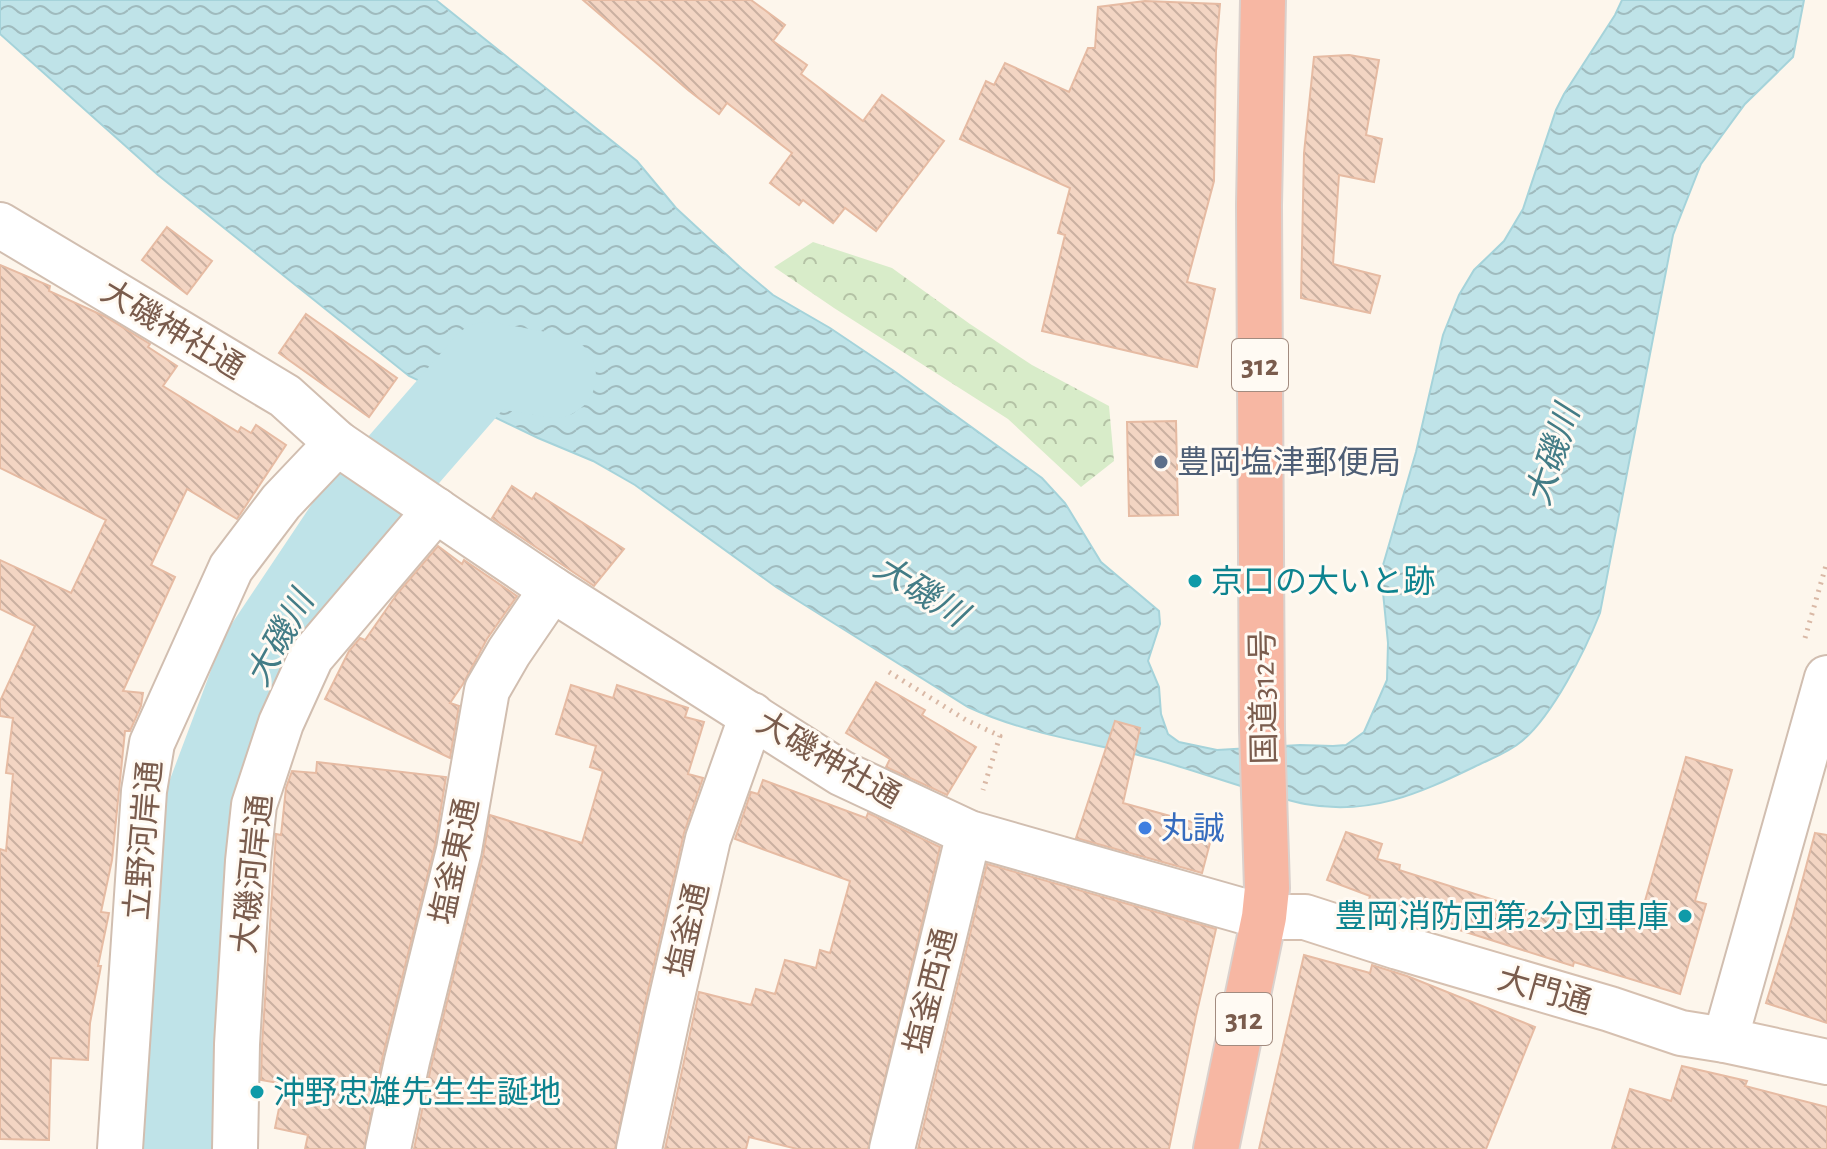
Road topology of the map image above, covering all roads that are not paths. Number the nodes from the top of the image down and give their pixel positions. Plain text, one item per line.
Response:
1 (1263, 0) edge
2 (0, 225) edge
3 (346, 448) junction
4 (436, 510) junction
5 (552, 589) junction
6 (1827, 678) edge
7 (752, 715) junction
8 (969, 833) junction
9 (1266, 902) junction
10 (1725, 1040) junction
11 (1827, 1062) edge
12 (120, 1149) edge
13 (235, 1149) edge
14 (388, 1149) edge
15 (639, 1149) edge
16 (892, 1149) edge
17 (1216, 1149) edge

1 - 9 highway, 国道312号 / 312
2 - 3 street, 大磯神社通
3 - 4 street, 大磯神社通
3 - 12 street, 立野河岸通
4 - 5 street, 大磯神社通
4 - 13 street, 大磯河岸通
5 - 7 street, 大磯神社通
5 - 14 street, 塩釜東通
6 - 10 street
7 - 8 street, 大磯神社通
7 - 15 street, 塩釜通
8 - 9 street, 大磯神社通
8 - 16 street, 塩釜西通
9 - 10 street, 大門通
9 - 17 highway, 国道312号 / 312
10 - 11 street, 大門通

